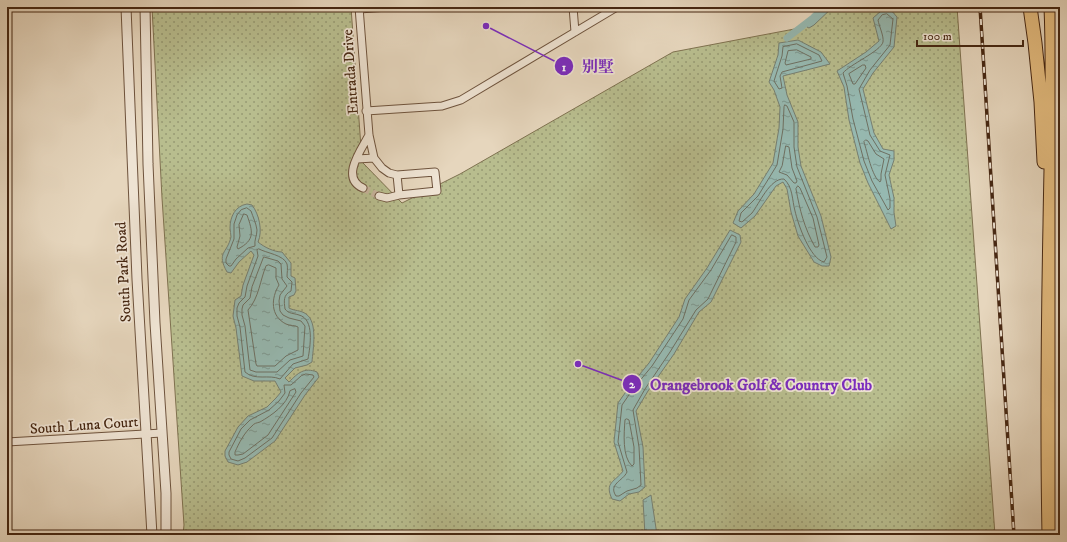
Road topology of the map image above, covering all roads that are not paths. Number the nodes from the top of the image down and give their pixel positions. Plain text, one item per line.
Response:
1 (126, 7) edge
2 (145, 7) edge
3 (388, 7) edge
4 (573, 7) edge
5 (617, 7) edge
6 (1030, 7) edge
7 (1051, 7) edge
8 (359, 8) edge
9 (575, 32) junction
10 (366, 111) junction
11 (369, 135) junction
12 (374, 158) junction
13 (357, 159) junction
14 (397, 175) junction
15 (363, 188) tunnel mouth
16 (399, 195) junction
17 (379, 196) tunnel mouth
18 (1050, 212) junction
19 (1060, 317) edge
20 (162, 433) junction
21 (146, 434) junction
22 (7, 442) edge
23 (1060, 525) edge
24 (152, 535) edge
25 (166, 535) edge
26 (1049, 535) edge

1 - 21 street, South Park Road
2 - 20 street, South Park Road
3 - 8 street
4 - 9 street
5 - 9 street
6 - 18 highway
7 - 18 highway
8 - 10 street, Entrada Drive
9 - 10 street
10 - 11 street, Entrada Drive
11 - 12 street, Entrada Drive
11 - 13 street
12 - 13 street
12 - 14 street
13 - 15 street
14 - 16 street
14 - 16 street
16 - 17 street
18 - 26 highway
19 - 23 highway
20 - 21 street, South Luna Court
20 - 25 street, South Park Road
21 - 22 street, South Luna Court
21 - 24 street, South Park Road

